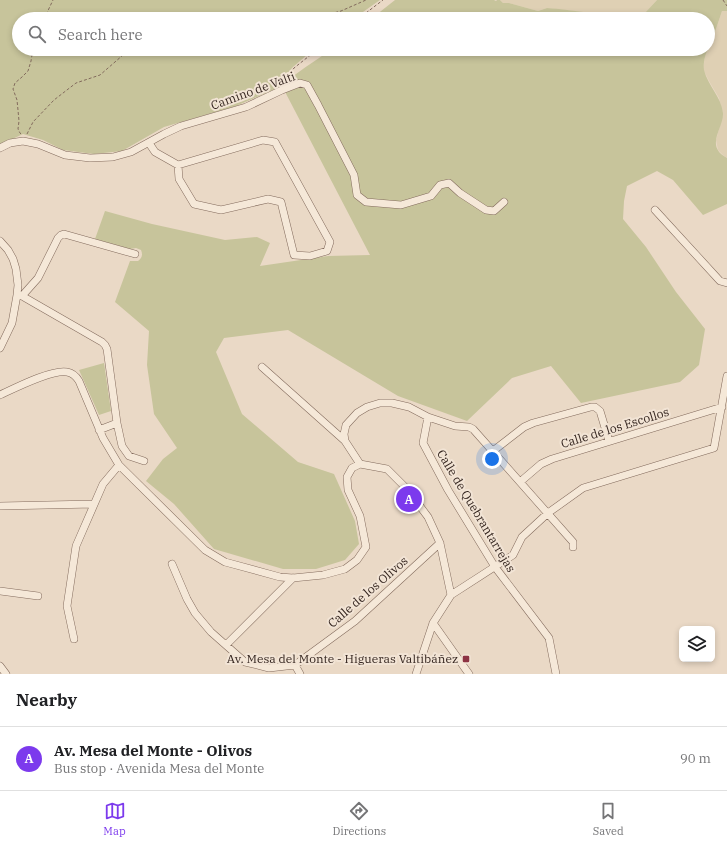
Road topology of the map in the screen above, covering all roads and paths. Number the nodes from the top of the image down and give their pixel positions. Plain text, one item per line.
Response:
1 (53, 0) edge
2 (366, 0) edge
3 (383, 0) edge
4 (723, 0) edge
5 (727, 6) edge
6 (47, 12) edge
7 (337, 12) edge
8 (367, 12) edge
9 (32, 56) edge
10 (122, 56) edge
11 (309, 56) edge
12 (282, 90) junction
13 (149, 143) junction
14 (0, 148) edge
15 (178, 165) junction
16 (504, 202) dead end
17 (655, 210) dead end
18 (0, 241) edge
19 (135, 254) dead end
20 (727, 283) edge
21 (20, 295) junction
22 (0, 348) edge
23 (262, 367) dead end
24 (727, 376) edge
25 (0, 395) edge
26 (722, 407) junction
27 (428, 417) junction
28 (117, 423) junction
29 (99, 430) junction
30 (345, 440) junction
31 (609, 441) junction
32 (493, 451) junction
33 (144, 460) dead end
34 (360, 464) junction
35 (119, 465) junction
36 (520, 482) junction
37 (94, 504) junction
38 (0, 506) edge
39 (548, 513) junction
40 (440, 543) junction
41 (573, 547) dead end
42 (172, 564) dead end
43 (495, 567) junction
44 (293, 578) junction
45 (0, 591) edge
46 (451, 595) junction
47 (38, 596) dead end
48 (433, 623) junction
49 (74, 639) dead end
50 (226, 645) junction
51 (295, 665) junction
52 (0, 666) edge
53 (6, 674) edge
54 (300, 674) edge
55 (416, 674) edge
56 (469, 674) edge
57 (556, 674) edge

1 - 6 path
2 - 7 path
3 - 8 path
4 - 5 path
9 - 10 path
11 - 12 path
12 - 13 street, Camino de Valti
12 - 16 street, Camino de Valti
13 - 14 street, Camino de Valti
13 - 15 street
15 - 15 street
17 - 20 street
18 - 21 street
19 - 21 street
21 - 22 street
21 - 28 street
23 - 30 street
24 - 26 street
25 - 29 street
26 - 31 street, Calle de los Escollos
26 - 39 street
27 - 30 street
27 - 32 street
27 - 43 street, Calle de Quebrantarrejas
28 - 29 street
28 - 33 street
29 - 35 street
30 - 34 street
31 - 32 street
31 - 36 street, Calle de los Escollos
32 - 36 street
34 - 40 street
34 - 44 street
35 - 37 street
35 - 44 street
36 - 39 street
37 - 38 street
37 - 49 street
39 - 41 street
39 - 43 street
40 - 46 street
40 - 51 street, Calle de los Olivos
42 - 50 street, Calle de los Olivos
43 - 46 street
43 - 57 street, Calle de Quebrantarrejas
44 - 50 street
45 - 47 street
46 - 48 street
48 - 55 street
48 - 56 street
50 - 51 street, Calle de los Olivos
51 - 54 street
52 - 53 street

